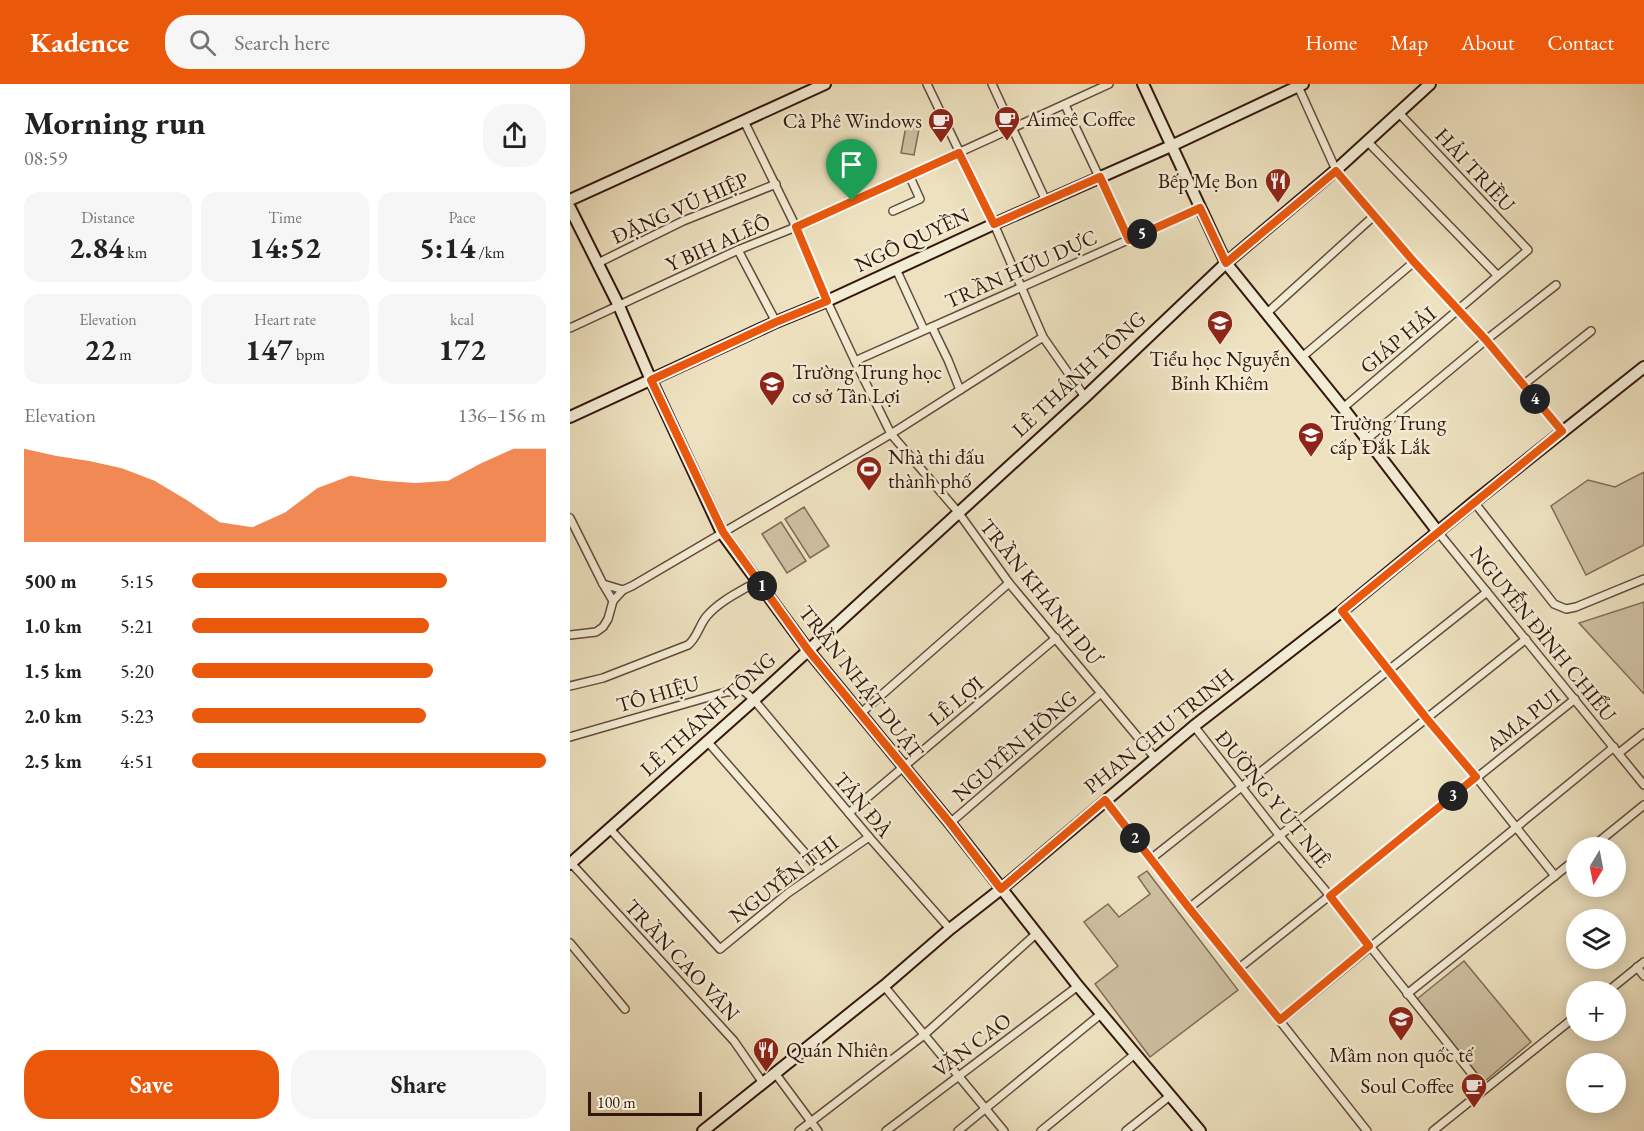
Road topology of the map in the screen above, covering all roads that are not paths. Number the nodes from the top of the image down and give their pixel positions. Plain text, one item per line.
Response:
1 (825, 84) edge
2 (927, 84) edge
3 (992, 84) edge
4 (1109, 84) edge
5 (1143, 84) edge
6 (1430, 84) edge
7 (1300, 85) edge
8 (1065, 105) junction
9 (1399, 113) junction
10 (744, 121) junction
11 (1012, 129) junction
12 (1367, 141) junction
13 (1171, 146) junction
14 (959, 153) junction
15 (1336, 171) junction
16 (909, 176) junction
17 (1100, 177) junction
18 (776, 184) junction
19 (570, 200) edge
20 (1046, 201) junction
21 (570, 208) edge
22 (1200, 208) junction
23 (893, 211) dead end
24 (1375, 215) junction
25 (994, 224) junction
26 (796, 227) junction
27 (1129, 240) junction
28 (1528, 249) joint
29 (738, 250) junction
30 (1414, 262) junction
31 (598, 263) junction
32 (1226, 263) junction
33 (896, 270) junction
34 (1497, 275) junction
35 (1556, 285) dead end
36 (1022, 287) junction
37 (827, 301) junction
38 (619, 306) junction
39 (1458, 310) junction
40 (1267, 313) junction
41 (776, 322) junction
42 (570, 328) edge
43 (928, 329) junction
44 (1591, 331) dead end
45 (1043, 337) junction
46 (1486, 340) junction
47 (1302, 357) junction
48 (855, 361) junction
49 (1644, 367) edge
50 (651, 380) junction
51 (1523, 385) junction
52 (960, 390) junction
53 (1085, 397) junction
54 (1343, 408) junction
55 (570, 417) edge
56 (1562, 431) junction
57 (891, 434) junction
58 (1367, 439) junction
59 (1474, 502) junction
60 (958, 512) junction
61 (570, 518) edge
62 (723, 532) junction
63 (1438, 532) junction
64 (1644, 579) edge
65 (758, 580) junction
66 (1009, 583) junction
67 (603, 584) junction
68 (623, 590) junction
69 (1487, 592) junction
70 (613, 601) junction
71 (1342, 611) junction
72 (570, 635) edge
73 (1056, 638) junction
74 (1526, 639) junction
75 (808, 650) junction
76 (1389, 670) junction
77 (570, 686) edge
78 (1101, 693) junction
79 (1575, 699) junction
80 (754, 700) junction
81 (861, 713) junction
82 (1427, 719) junction
83 (1194, 726) junction
84 (1644, 733) edge
85 (570, 737) edge
86 (707, 741) junction
87 (1616, 750) junction
88 (1156, 759) junction
89 (904, 767) junction
90 (1476, 777) junction
91 (1644, 785) edge
92 (1241, 786) junction
93 (1105, 800) junction
94 (1644, 805) edge
95 (849, 813) junction
96 (950, 823) junction
97 (1516, 827) junction
98 (609, 828) junction
99 (1279, 835) junction
100 (868, 837) junction
101 (1605, 837) edge
102 (1152, 858) junction
103 (570, 864) edge
104 (1566, 867) edge
105 (820, 870) junction
106 (1555, 876) junction
107 (1001, 889) junction
108 (1330, 896) junction
109 (1189, 908) junction
110 (950, 929) junction
111 (1037, 933) junction
112 (570, 943) edge
113 (1369, 946) junction
114 (1644, 962) edge
115 (1637, 968) junction
116 (1238, 969) junction
117 (1644, 976) edge
118 (1621, 981) edge
119 (884, 986) junction
120 (1078, 986) junction
121 (1407, 994) junction
122 (625, 1009) dead end
123 (1101, 1014) junction
124 (1280, 1020) junction
125 (1566, 1024) edge
126 (924, 1035) junction
127 (1135, 1054) junction
128 (775, 1073) junction
129 (958, 1076) junction
130 (763, 1083) junction
131 (1484, 1089) junction
132 (1171, 1095) junction
133 (986, 1109) junction
134 (811, 1122) junction
135 (703, 1131) edge
136 (799, 1131) edge
137 (818, 1131) edge
138 (886, 1131) edge
139 (958, 1131) edge
140 (1004, 1131) edge
141 (1041, 1131) edge
142 (1126, 1131) edge
143 (1200, 1131) edge
144 (1367, 1131) edge
145 (1433, 1131) edge

1 - 10 street
2 - 14 street
3 - 11 street
4 - 8 street, Y BIH ALÊÔ
5 - 13 street
6 - 9 street, LÊ THÁNH TÔNG
7 - 13 street, NGÔ QUYỀN
7 - 15 street
8 - 11 street, Y BIH ALÊÔ
8 - 17 street
9 - 12 street, LÊ THÁNH TÔNG
9 - 28 street, HẢI TRIỀU
10 - 18 street, TRẦN KHÁNH DƯ
10 - 19 street
11 - 14 street, Y BIH ALÊÔ
11 - 20 street
12 - 15 street, LÊ THÁNH TÔNG
12 - 34 street
13 - 17 street, NGÔ QUYỀN
13 - 22 street
14 - 16 street, Y BIH ALÊÔ
14 - 25 street
15 - 24 street
15 - 32 street, LÊ THÁNH TÔNG
16 - 23 street
16 - 26 street, Y BIH ALÊÔ
17 - 20 street, NGÔ QUYỀN
17 - 27 street
18 - 26 street, TRẦN KHÁNH DƯ
18 - 31 street, ĐẶNG VŨ HIỆP
20 - 25 street, NGÔ QUYỀN
21 - 31 street, TRẦN NHẬT DUẬT
22 - 27 street, TRẦN HỮU DỰC
22 - 32 street
24 - 30 street
24 - 40 street
25 - 33 street, NGÔ QUYỀN
25 - 36 street
26 - 29 street, Y BIH ALÊÔ
26 - 37 street, TRẦN KHÁNH DƯ
27 - 36 street, TRẦN HỮU DỰC
28 - 34 street, GIÁP HẢI
29 - 38 street, Y BIH ALÊÔ
29 - 41 street
30 - 39 street
30 - 47 street
31 - 38 street, TRẦN NHẬT DUẬT
32 - 40 street
32 - 53 street, LÊ THÁNH TÔNG
33 - 37 street, NGÔ QUYỀN
33 - 43 street
34 - 39 street, GIÁP HẢI
35 - 46 street
36 - 43 street, TRẦN HỮU DỰC
36 - 45 street
37 - 41 street, NGÔ QUYỀN
37 - 48 street, TRẦN KHÁNH DƯ
38 - 42 street, Y BIH ALÊÔ
38 - 50 street, TRẦN NHẬT DUẬT
39 - 46 street
39 - 54 street, GIÁP HẢI
40 - 47 street
41 - 50 street, NGÔ QUYỀN
43 - 48 street, TRẦN HỮU DỰC
43 - 52 street
44 - 51 street
45 - 52 street
45 - 53 street
46 - 51 street
46 - 58 street
47 - 54 street
48 - 57 street, TRẦN KHÁNH DƯ
49 - 56 street, PHAN CHU TRINH
50 - 55 street, NGÔ QUYỀN
50 - 62 street, TRẦN NHẬT DUẬT
51 - 56 street
52 - 57 street
53 - 60 street, LÊ THÁNH TÔNG
54 - 58 street
56 - 59 street, PHAN CHU TRINH
57 - 60 street, TRẦN KHÁNH DƯ
57 - 62 street
58 - 63 street
59 - 63 street, PHAN CHU TRINH
59 - 64 street
60 - 66 street, TRẦN KHÁNH DƯ
60 - 75 street, LÊ THÁNH TÔNG
61 - 67 street
62 - 65 street, TRẦN NHẬT DUẬT
62 - 68 street
63 - 69 street, NGUYỄN ĐÌNH CHIỂU
63 - 71 street, PHAN CHU TRINH
65 - 75 street, TRẦN NHẬT DUẬT
65 - 77 street
66 - 73 street, TRẦN KHÁNH DƯ
66 - 81 street
67 - 68 street
67 - 70 street
68 - 70 street
69 - 74 street, NGUYỄN ĐÌNH CHIỂU
69 - 76 street
70 - 72 street
71 - 76 street
71 - 83 street, PHAN CHU TRINH
73 - 78 street, TRẦN KHÁNH DƯ
73 - 89 street, LÊ LỢI
74 - 79 street, NGUYỄN ĐÌNH CHIỂU
74 - 82 street
75 - 80 street, LÊ THÁNH TÔNG
75 - 81 street, TRẦN NHẬT DUẬT
76 - 82 street
76 - 92 street
78 - 88 street, TRẦN KHÁNH DƯ
78 - 96 street, NGUYÊN HỒNG
79 - 87 street, NGUYỄN ĐÌNH CHIỂU
79 - 90 street, AMA PUI
80 - 85 street, TÔ HIỆU
80 - 86 street, LÊ THÁNH TÔNG
80 - 95 street, TẢN ĐÀ
81 - 89 street, TRẦN NHẬT DUẬT
82 - 90 street
82 - 99 street
83 - 88 street, PHAN CHU TRINH
83 - 92 street, ĐƯỜNG Y ÚT NIÊ
84 - 87 street
86 - 98 street, LÊ THÁNH TÔNG
86 - 105 street
87 - 91 street, NGUYỄN ĐÌNH CHIỂU
87 - 97 street
88 - 93 street, PHAN CHU TRINH
89 - 95 street, LÊ LỢI
89 - 96 street, TRẦN NHẬT DUẬT
90 - 97 street
90 - 108 street, AMA PUI
92 - 99 street, ĐƯỜNG Y ÚT NIÊ
92 - 102 street
93 - 102 street
93 - 107 street, PHAN CHU TRINH
94 - 101 street
95 - 100 street, TẢN ĐÀ
96 - 107 street, TRẦN NHẬT DUẬT
97 - 106 street
97 - 113 street
98 - 103 street, LÊ THÁNH TÔNG
98 - 105 street, NGUYỄN THI
99 - 108 street, ĐƯỜNG Y ÚT NIÊ
99 - 109 street
100 - 105 street, NGUYỄN THI
100 - 110 street, TẢN ĐÀ
102 - 109 street
103 - 130 street, TRẦN CAO VÂN
104 - 106 street
106 - 121 street
107 - 110 street, PHAN CHU TRINH
107 - 111 street, TRẦN NHẬT DUẬT
108 - 113 street, ĐƯỜNG Y ÚT NIÊ
108 - 116 street, AMA PUI
109 - 116 street
110 - 119 street, PHAN CHU TRINH
111 - 120 street, TRẦN NHẬT DUẬT
111 - 126 street
112 - 122 street
113 - 121 street, ĐƯỜNG Y ÚT NIÊ
113 - 124 street
114 - 115 street
115 - 117 street
115 - 118 street
116 - 124 street
119 - 126 street
119 - 128 street, PHAN CHU TRINH
120 - 123 street, TRẦN NHẬT DUẬT
120 - 129 street, VĂN CAO
121 - 131 street, ĐƯỜNG Y ÚT NIÊ
123 - 127 street, TRẦN NHẬT DUẬT
123 - 133 street
124 - 144 street
125 - 131 street
126 - 129 street
126 - 134 street
127 - 132 street, TRẦN NHẬT DUẬT
127 - 141 street
128 - 130 street, PHAN CHU TRINH
128 - 134 street
129 - 133 street
129 - 138 street, VĂN CAO
130 - 135 street, PHAN CHU TRINH
131 - 145 street
132 - 142 street
132 - 143 street, TRẦN NHẬT DUẬT
133 - 139 street
133 - 140 street
134 - 136 street
134 - 137 street

